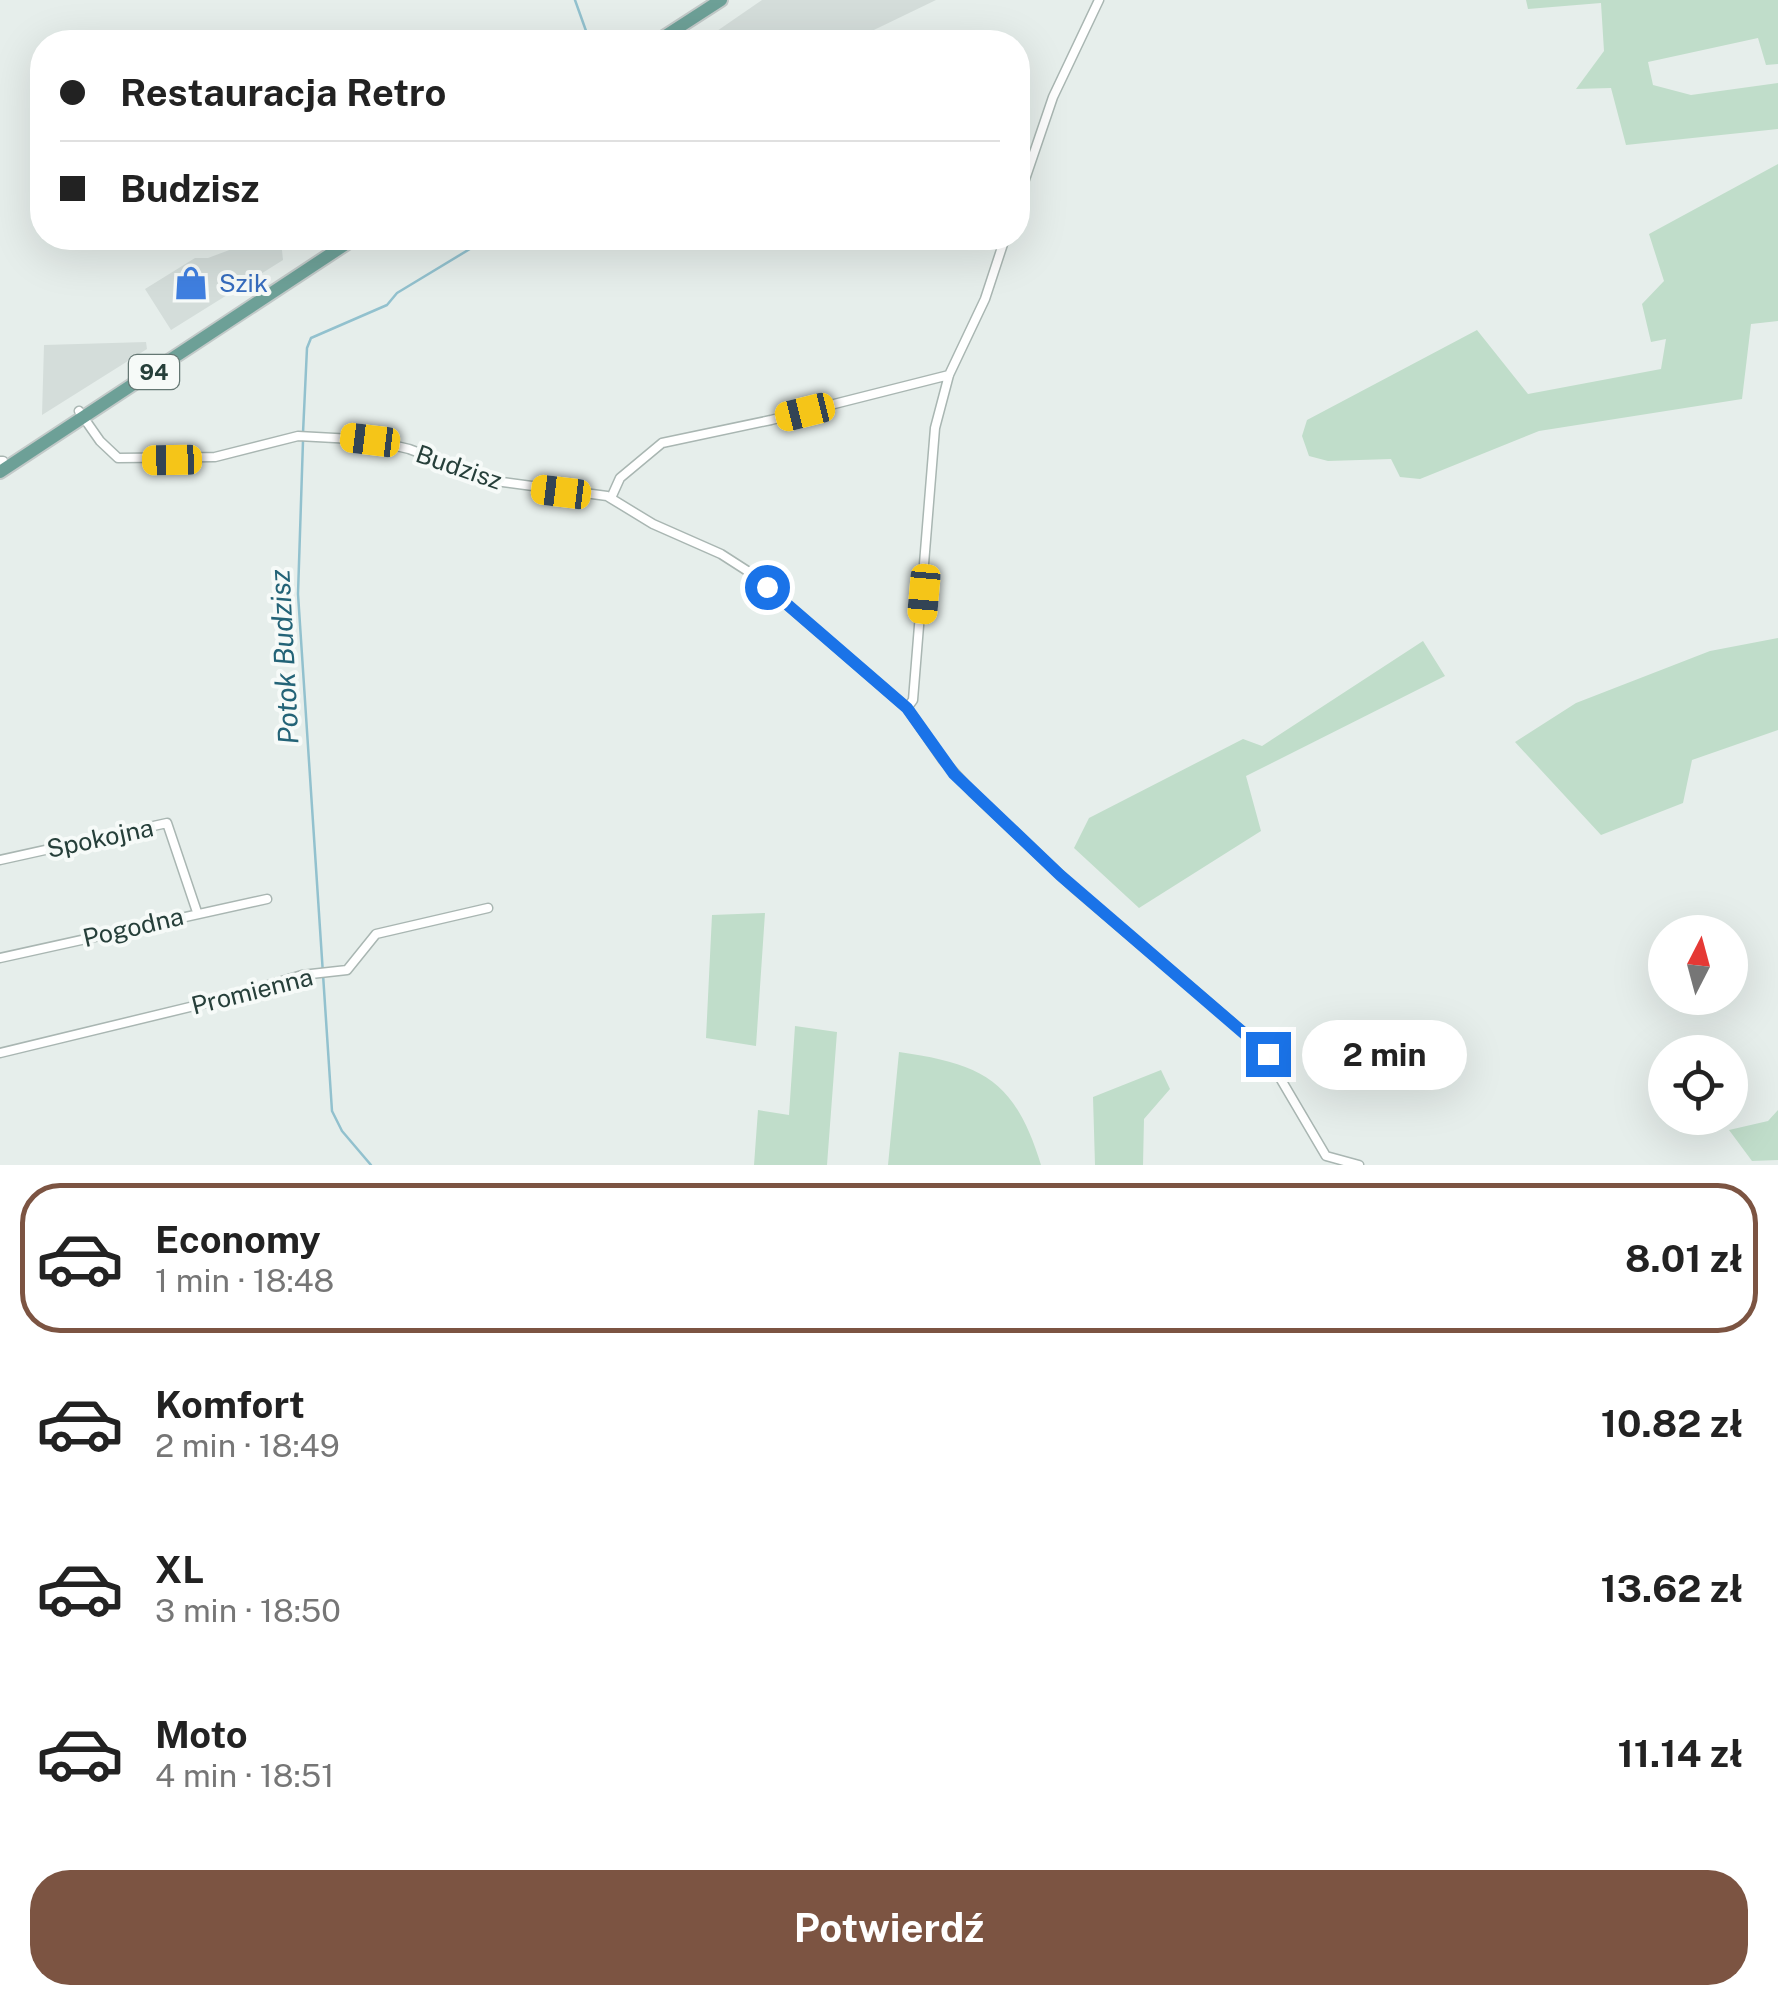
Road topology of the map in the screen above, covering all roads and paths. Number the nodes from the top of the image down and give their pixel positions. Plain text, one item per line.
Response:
1 (721, 0) edge
2 (1099, 0) edge
3 (675, 30) edge
4 (1030, 165) edge
5 (336, 250) edge
6 (1001, 250) edge
7 (948, 375) junction
8 (82, 414) junction
9 (1, 464) edge
10 (611, 498) junction
11 (907, 708) junction
12 (0, 860) edge
13 (266, 899) dead end
14 (488, 908) dead end
15 (197, 912) junction
16 (0, 958) edge
17 (0, 1053) edge
18 (1360, 1165) edge

1 - 3 main road
2 - 4 street
5 - 8 main road, 94
6 - 7 street
7 - 10 street
7 - 11 street
8 - 9 main road, 94
8 - 10 street, Budzisz
10 - 11 street, Budzisz
11 - 18 street, Budzisz
12 - 15 street, Spokojna
13 - 15 street, Pogodna
14 - 17 street, Promienna
15 - 16 street, Pogodna

